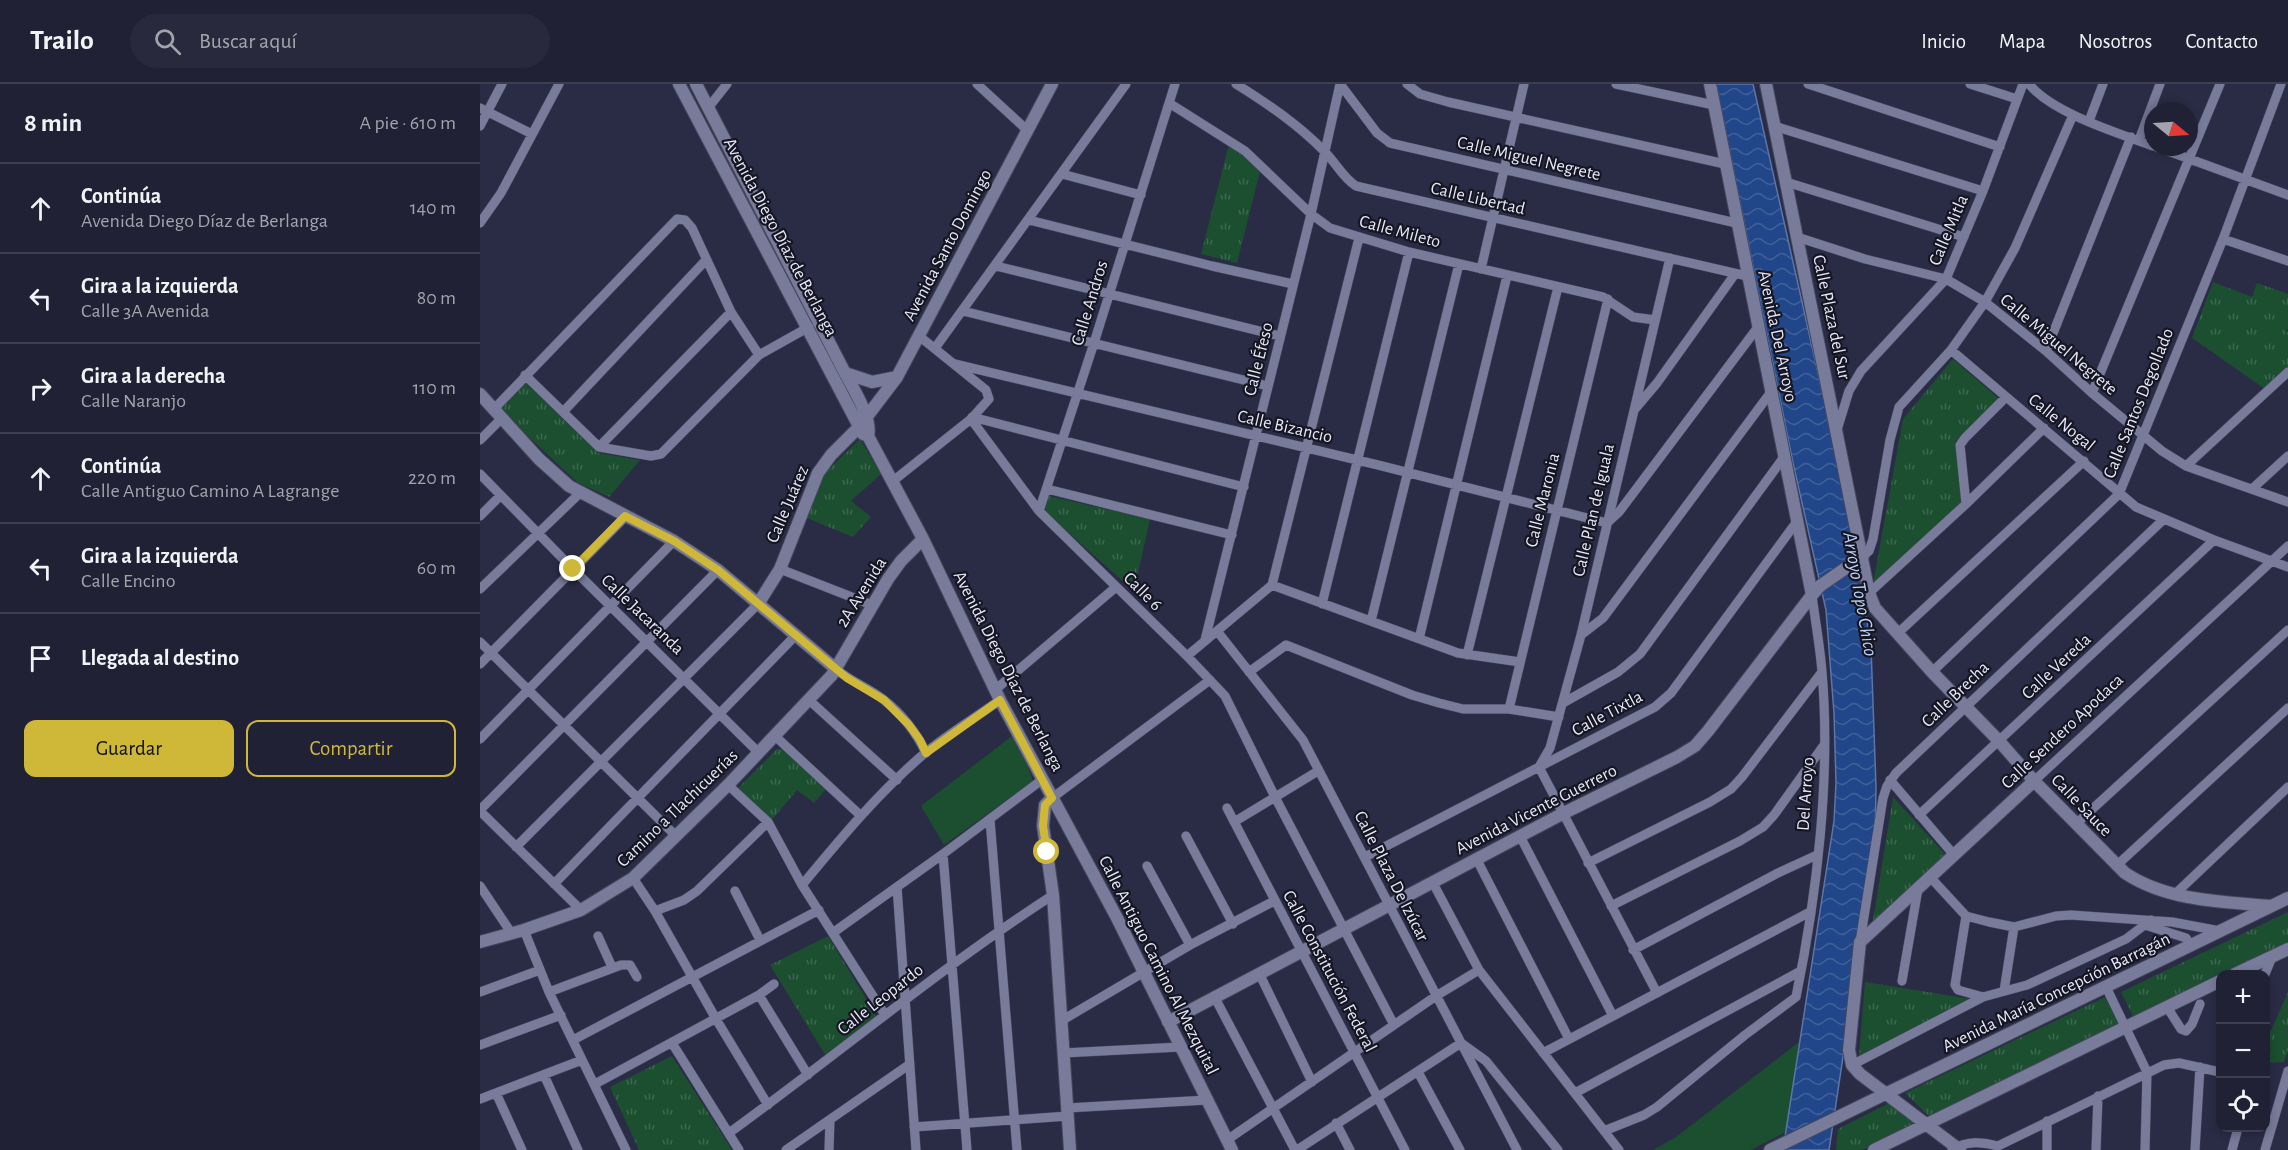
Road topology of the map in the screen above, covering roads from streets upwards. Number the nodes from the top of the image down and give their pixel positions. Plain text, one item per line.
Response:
1 (502, 84) edge
2 (559, 84) edge
3 (680, 84) edge
4 (696, 84) edge
5 (728, 84) edge
6 (977, 84) edge
7 (1052, 84) edge
8 (1126, 84) edge
9 (1175, 84) edge
10 (1236, 84) edge
11 (1340, 84) edge
12 (1407, 84) edge
13 (1524, 84) edge
14 (1616, 84) edge
15 (1710, 84) edge
16 (1766, 84) edge
17 (1808, 84) edge
18 (1970, 84) edge
19 (2023, 84) edge
20 (2103, 84) edge
21 (2160, 84) edge
22 (2220, 84) edge
23 (2281, 84) edge
24 (2033, 86) edge
25 (987, 87) edge
26 (2017, 99) junction
27 (1169, 103) junction
28 (1713, 105) junction
29 (708, 108) junction
30 (484, 110) edge
31 (2073, 115) junction
32 (1516, 117) junction
33 (2089, 122) junction
34 (480, 126) edge
35 (1774, 126) junction
36 (1027, 130) junction
37 (532, 134) junction
38 (2134, 139) junction
39 (2144, 142) edge
40 (2000, 147) junction
41 (1325, 153) junction
42 (2182, 156) edge
43 (2190, 159) junction
44 (1725, 164) junction
45 (1503, 169) junction
46 (1062, 174) junction
47 (2244, 179) junction
48 (1786, 182) junction
49 (1983, 191) junction
50 (1141, 195) junction
51 (2288, 195) edge
52 (1311, 214) junction
53 (1492, 219) junction
54 (1029, 220) junction
55 (480, 223) edge
56 (1736, 223) junction
57 (1797, 237) junction
58 (1964, 237) junction
59 (1359, 238) junction
60 (2223, 239) junction
61 (1125, 243) junction
62 (1409, 252) junction
63 (1670, 258) junction
64 (706, 260) junction
65 (2288, 261) edge
66 (1459, 264) junction
67 (996, 266) junction
68 (1481, 269) junction
69 (1741, 275) junction
70 (1507, 276) junction
71 (1946, 279) junction
72 (1293, 284) junction
73 (1558, 287) junction
74 (1109, 294) junction
75 (1608, 298) junction
76 (1985, 302) junction
77 (963, 311) junction
78 (731, 312) junction
79 (1655, 320) junction
80 (808, 327) junction
81 (1758, 327) junction
82 (919, 336) junction
83 (1280, 336) junction
84 (1094, 343) junction
85 (935, 348) junction
86 (1951, 350) junction
87 (2046, 351) junction
88 (759, 355) junction
89 (955, 364) junction
90 (2288, 372) edge
91 (845, 373) junction
92 (525, 375) junction
93 (897, 377) junction
94 (1268, 386) junction
95 (1078, 392) junction
96 (1771, 392) junction
97 (2091, 393) junction
98 (480, 394) edge
99 (2006, 397) junction
100 (1633, 411) junction
101 (563, 412) junction
102 (497, 415) junction
103 (972, 418) junction
104 (865, 426) junction
105 (2044, 428) junction
106 (1837, 430) junction
107 (2143, 435) junction
108 (1256, 436) junction
109 (480, 440) edge
110 (1063, 441) junction
111 (599, 447) junction
112 (1307, 448) junction
113 (2288, 456) edge
114 (1784, 457) junction
115 (1356, 460) junction
116 (2084, 461) junction
117 (2186, 466) junction
118 (1407, 472) junction
119 (480, 474) edge
120 (893, 481) junction
121 (1456, 484) junction
122 (1244, 487) junction
123 (1047, 489) junction
124 (2252, 489) junction
125 (580, 493) junction
126 (2119, 494) junction
127 (500, 496) junction
128 (1506, 497) junction
129 (2288, 502) edge
130 (1966, 504) junction
131 (1556, 510) junction
132 (1039, 512) junction
133 (480, 516) edge
134 (625, 516) junction
135 (2164, 519) junction
136 (1798, 520) junction
137 (1607, 523) junction
138 (537, 533) junction
139 (1232, 535) junction
140 (923, 539) junction
141 (2214, 540) junction
142 (674, 541) junction
143 (2288, 546) edge
144 (1858, 560) junction
145 (2273, 561) junction
146 (2288, 567) edge
147 (573, 569) junction
148 (780, 569) junction
149 (718, 570) junction
150 (1272, 585) junction
151 (1116, 587) junction
152 (480, 590) edge
153 (1816, 590) junction
154 (1869, 593) junction
155 (758, 604) junction
156 (1322, 604) junction
157 (610, 605) junction
158 (872, 605) junction
159 (1371, 621) junction
160 (2288, 630) edge
161 (1217, 631) junction
162 (1898, 633) junction
163 (796, 635) junction
164 (1581, 635) junction
165 (1419, 639) junction
166 (1205, 640) junction
167 (647, 641) junction
168 (480, 642) edge
169 (491, 653) junction
170 (1467, 655) junction
171 (1187, 656) junction
172 (1520, 662) junction
173 (480, 664) edge
174 (836, 669) junction
175 (1249, 672) junction
176 (1822, 672) junction
177 (1932, 672) junction
178 (684, 677) junction
179 (1210, 680) junction
180 (529, 690) junction
181 (997, 695) junction
182 (809, 700) junction
183 (1563, 703) junction
184 (1966, 706) junction
185 (2288, 708) edge
186 (1509, 709) junction
187 (721, 713) junction
188 (1559, 717) junction
189 (565, 726) junction
190 (775, 736) junction
191 (480, 739) edge
192 (2000, 741) junction
193 (1824, 745) junction
194 (759, 753) junction
195 (926, 753) junction
196 (600, 761) junction
197 (1539, 766) junction
198 (1318, 771) junction
199 (1043, 779) junction
200 (897, 780) junction
201 (1890, 780) junction
202 (2034, 781) junction
203 (728, 785) junction
204 (2288, 788) edge
205 (637, 797) junction
206 (1275, 797) junction
207 (1052, 798) junction
208 (1227, 808) dead end
209 (480, 811) edge
210 (1562, 813) junction
211 (860, 815) junction
212 (1919, 815) junction
213 (990, 820) junction
214 (768, 822) junction
215 (1234, 822) junction
216 (2076, 824) junction
217 (1186, 836) dead end
218 (1520, 836) junction
219 (676, 837) junction
220 (516, 847) junction
221 (943, 854) junction
222 (1817, 855) junction
223 (1954, 855) junction
224 (1365, 857) junction
225 (1477, 860) junction
226 (1588, 863) junction
227 (1147, 866) dead end
228 (2116, 866) junction
229 (633, 878) junction
230 (1931, 878) junction
231 (1433, 883) junction
232 (554, 884) junction
233 (802, 885) junction
234 (480, 886) edge
235 (897, 887) junction
236 (1918, 889) junction
237 (735, 891) dead end
238 (2174, 895) junction
239 (1053, 896) junction
240 (2288, 898) edge
241 (1274, 901) junction
242 (1388, 906) junction
243 (1611, 906) junction
244 (2271, 906) junction
245 (580, 910) junction
246 (819, 910) junction
247 (655, 911) junction
248 (1810, 912) junction
249 (1966, 916) junction
250 (2149, 923) junction
251 (1233, 924) junction
252 (2014, 927) junction
253 (1345, 929) junction
254 (998, 931) junction
255 (2221, 931) junction
256 (518, 932) junction
257 (834, 932) junction
258 (598, 936) dead end
259 (760, 940) junction
260 (480, 942) edge
261 (1860, 942) junction
262 (1190, 945) junction
263 (2191, 946) junction
264 (2288, 949) edge
265 (1634, 950) junction
266 (1302, 951) junction
267 (2272, 957) junction
268 (952, 964) junction
269 (612, 966) junction
270 (540, 970) junction
271 (1479, 970) junction
272 (2245, 970) edge
273 (2267, 970) edge
274 (1143, 972) junction
275 (1799, 972) junction
276 (1259, 973) junction
277 (637, 977) dead end
278 (692, 978) junction
279 (1902, 981) dead end
280 (2216, 983) edge
281 (774, 984) dead end
282 (2106, 987) junction
283 (2004, 991) junction
284 (549, 992) junction
285 (480, 993) edge
286 (1657, 993) junction
287 (759, 995) junction
288 (1214, 996) junction
289 (1437, 996) junction
290 (1983, 997) junction
291 (905, 999) junction
292 (2200, 1004) dead end
293 (2167, 1007) junction
294 (561, 1015) junction
295 (885, 1015) junction
296 (1613, 1016) junction
297 (716, 1019) junction
298 (1061, 1021) junction
299 (1168, 1022) junction
300 (1394, 1025) junction
301 (2126, 1026) junction
302 (1569, 1039) junction
303 (573, 1040) junction
304 (672, 1043) junction
305 (1461, 1043) junction
306 (480, 1045) edge
307 (1180, 1047) junction
308 (1063, 1053) junction
309 (1354, 1053) junction
310 (1543, 1053) junction
311 (582, 1060) junction
312 (910, 1064) junction
313 (1852, 1065) junction
314 (2200, 1067) junction
315 (2216, 1071) edge
316 (1418, 1072) junction
317 (2147, 1072) junction
318 (544, 1075) junction
319 (808, 1075) junction
320 (2287, 1078) edge
321 (1312, 1082) junction
322 (595, 1084) junction
323 (496, 1093) junction
324 (1575, 1093) junction
325 (1887, 1094) junction
326 (2097, 1096) junction
327 (1377, 1097) junction
328 (480, 1099) edge
329 (1207, 1100) junction
330 (768, 1105) junction
331 (1272, 1110) junction
332 (1067, 1112) junction
333 (830, 1120) junction
334 (1014, 1120) junction
335 (2047, 1121) junction
336 (1336, 1123) junction
337 (1928, 1123) junction
338 (965, 1124) junction
339 (914, 1127) junction
340 (1604, 1131) junction
341 (2237, 1132) edge
342 (729, 1133) junction
343 (1229, 1145) edge
344 (1953, 1147) edge
345 (1774, 1148) edge
346 (1998, 1148) edge
347 (522, 1150) edge
348 (578, 1150) edge
349 (626, 1150) edge
350 (739, 1150) edge
351 (786, 1150) edge
352 (829, 1150) edge
353 (916, 1150) edge
354 (967, 1150) edge
355 (1017, 1150) edge
356 (1070, 1150) edge
357 (1296, 1150) edge
358 (1350, 1150) edge
359 (1405, 1150) edge
360 (1460, 1150) edge
361 (1517, 1150) edge
362 (1558, 1150) edge
363 (1619, 1150) edge
364 (1874, 1150) edge
365 (2047, 1150) edge
366 (2096, 1150) edge
367 (2145, 1150) edge
368 (2195, 1150) edge
369 (2232, 1150) edge
370 (2265, 1150) edge

1 - 30 street
2 - 37 street
3 - 80 street, Avenida Diego Díaz de Berlanga
4 - 29 street, Avenida Diego Díaz de Berlanga
5 - 29 street
6 - 25 street
7 - 36 street, Avenida Santo Domingo
8 - 46 street
9 - 27 street, Calle Andros
10 - 41 street, Calle Libertad
11 - 41 street, Calle Éfeso
11 - 45 street, Calle Miguel Negrete
12 - 32 street
13 - 32 street
14 - 28 street
15 - 28 street, Avenida Del Arroyo
16 - 35 street, Calle Plaza del Sur
17 - 40 street
18 - 26 street
19 - 26 street, Calle Mitla
20 - 33 street
21 - 38 street
22 - 43 street
23 - 47 street, Calle Santos Degollado
24 - 31 street
25 - 36 street
26 - 40 street, Calle Mitla
27 - 50 street, Calle Andros
27 - 52 street, Calle Mileto
28 - 44 street, Avenida Del Arroyo
29 - 91 street, Avenida Diego Díaz de Berlanga
30 - 34 street
30 - 37 street
31 - 33 street
31 - 76 street
32 - 44 street
32 - 45 street
33 - 38 street
35 - 48 street, Calle Plaza del Sur
35 - 49 street
36 - 82 street, Avenida Santo Domingo
37 - 55 street
38 - 39 street
38 - 87 street
40 - 49 street, Calle Mitla
41 - 52 street, Calle Éfeso
41 - 53 street, Calle Libertad
42 - 43 street
43 - 47 street
43 - 97 street
44 - 56 street, Avenida Del Arroyo
45 - 53 street
45 - 56 street, Calle Miguel Negrete
46 - 50 street
46 - 54 street
47 - 51 street
47 - 60 street, Calle Santos Degollado
48 - 57 street, Calle Plaza del Sur
48 - 58 street
49 - 58 street, Calle Mitla
50 - 61 street, Calle Andros
52 - 59 street, Calle Mileto
52 - 72 street, Calle Éfeso
53 - 63 street, Calle Libertad
53 - 68 street
54 - 61 street
54 - 67 street
56 - 69 street, Avenida Del Arroyo
57 - 71 street, Calle Miguel Negrete
57 - 106 street, Calle Plaza del Sur
58 - 71 street, Calle Mitla
59 - 62 street, Calle Mileto
59 - 112 street
60 - 65 street
60 - 107 street, Calle Santos Degollado
61 - 72 street
61 - 74 street, Calle Andros
62 - 66 street, Calle Mileto
62 - 115 street
63 - 69 street, Calle Libertad
63 - 79 street, Calle Plan de Iguala
64 - 78 street
64 - 92 street
64 - 101 street
66 - 68 street, Calle Mileto
66 - 118 street
67 - 74 street
67 - 77 street
68 - 70 street, Calle Mileto
69 - 81 street, Avenida Del Arroyo
69 - 100 street
70 - 73 street, Calle Mileto
70 - 121 street
71 - 76 street, Calle Miguel Negrete
71 - 106 street, Calle Mitla
72 - 83 street, Calle Éfeso
73 - 75 street, Calle Mileto
73 - 128 street
74 - 83 street
74 - 84 street, Calle Andros
75 - 79 street, Calle Mileto
75 - 131 street, Calle Maronia
76 - 86 street
76 - 87 street, Calle Miguel Negrete
77 - 84 street
77 - 85 street
78 - 88 street
78 - 111 street
79 - 100 street, Calle Plan de Iguala
80 - 88 street
80 - 104 street, Avenida Diego Díaz de Berlanga
81 - 96 street, Avenida Del Arroyo
81 - 137 street
82 - 85 street
82 - 93 street, Avenida Santo Domingo
83 - 94 street, Calle Éfeso
84 - 94 street
84 - 95 street, Calle Andros
85 - 89 street
86 - 99 street, Calle Nogal
86 - 144 street
87 - 97 street, Calle Miguel Negrete
88 - 111 street
89 - 95 street, Calle Bizancio
89 - 103 street
90 - 117 street
91 - 93 street
91 - 104 street, Avenida Diego Díaz de Berlanga
92 - 101 street
92 - 102 street
93 - 104 street, Avenida Santo Domingo
94 - 108 street, Calle Éfeso
95 - 108 street, Calle Bizancio
95 - 110 street, Calle Andros
96 - 114 street, Avenida Del Arroyo
96 - 164 street
97 - 107 street, Calle Miguel Negrete
98 - 102 street
99 - 105 street, Calle Nogal
99 - 130 street
100 - 137 street, Calle Plan de Iguala
101 - 111 street
102 - 109 street
102 - 125 street
103 - 110 street
103 - 120 street
103 - 132 street, Calle 6
104 - 120 street, Avenida Diego Díaz de Berlanga
104 - 148 street, Calle Juárez
105 - 116 street, Calle Nogal
105 - 130 street
106 - 144 street, Calle Plaza del Sur
107 - 117 street, Calle Miguel Negrete
107 - 126 street, Calle Santos Degollado
108 - 112 street, Calle Bizancio
108 - 122 street, Calle Éfeso
110 - 122 street
110 - 123 street, Calle Andros
112 - 115 street, Calle Bizancio
112 - 150 street
113 - 124 street
114 - 136 street, Avenida Del Arroyo
114 - 183 street
115 - 118 street, Calle Bizancio
115 - 156 street
116 - 126 street, Calle Nogal
116 - 162 street
117 - 124 street, Calle Miguel Negrete
118 - 121 street, Calle Bizancio
118 - 159 street
119 - 127 street, Calle Jacaranda
120 - 140 street, Avenida Diego Díaz de Berlanga
121 - 128 street, Calle Bizancio
121 - 165 street
122 - 139 street, Calle Éfeso
123 - 132 street, Calle Andros
123 - 139 street
124 - 129 street, Calle Miguel Negrete
125 - 134 street
125 - 138 street
126 - 135 street, Calle Nogal
126 - 177 street, Calle Santos Degollado
127 - 133 street
127 - 138 street, Calle Jacaranda
128 - 131 street, Calle Bizancio
128 - 170 street
130 - 154 street
131 - 137 street, Calle Bizancio
131 - 172 street, Calle Maronia
132 - 151 street, Calle 6
134 - 142 street
134 - 147 street
135 - 141 street, Calle Nogal
135 - 184 street, Calle Brecha
136 - 153 street, Avenida Del Arroyo
136 - 197 street, Calle Tixtla
137 - 164 street, Calle Plan de Iguala
138 - 147 street, Calle Jacaranda
138 - 152 street
139 - 166 street, Calle Éfeso
140 - 158 street, 2A Avenida
140 - 181 street, Avenida Diego Díaz de Berlanga
141 - 145 street, Calle Nogal
141 - 192 street, Calle Vereda
142 - 149 street
142 - 157 street
143 - 145 street, Calle Sendero Apodaca
144 - 153 street, Avenida Vicente Guerrero
144 - 154 street, Calle Sauce
145 - 146 street, Calle Nogal
145 - 202 street, Calle Sendero Apodaca
147 - 157 street, Calle Jacaranda
147 - 169 street
148 - 155 street, Calle Juárez
148 - 158 street
149 - 155 street
149 - 167 street
150 - 156 street
150 - 161 street
151 - 171 street, Calle 6
151 - 181 street
153 - 176 street, Del Arroyo
153 - 210 street, Avenida Vicente Guerrero
154 - 162 street, Calle Sauce
155 - 163 street
155 - 178 street
156 - 159 street
157 - 167 street, Calle Jacaranda
157 - 180 street
158 - 174 street, 2A Avenida
159 - 165 street
160 - 216 street
161 - 166 street
161 - 175 street, Calle Plaza De Izúcar
162 - 177 street, Calle Sauce
163 - 174 street
163 - 187 street
164 - 183 street, Calle Plan de Iguala
165 - 170 street
166 - 171 street
167 - 178 street, Calle Jacaranda
167 - 189 street
168 - 169 street
169 - 173 street
169 - 180 street
170 - 172 street
171 - 179 street, Calle 6
172 - 186 street, Calle Maronia
174 - 182 street, Camino a Tlachicuerías
174 - 195 street
175 - 186 street
175 - 198 street, Calle Plaza De Izúcar
176 - 193 street, Del Arroyo
176 - 226 street
177 - 184 street, Calle Sauce
178 - 187 street, Calle Jacaranda
178 - 196 street
179 - 206 street, Calle 6
179 - 207 street
180 - 189 street
180 - 191 street
181 - 195 street
181 - 199 street, Avenida Diego Díaz de Berlanga
182 - 190 street, Camino a Tlachicuerías
182 - 200 street
183 - 188 street, Calle Plan de Iguala
184 - 192 street, Calle Sauce
184 - 201 street, Calle Brecha
185 - 228 street
186 - 188 street
187 - 194 street, Calle Jacaranda
187 - 205 street
188 - 197 street, Calle Plan de Iguala
189 - 196 street
189 - 209 street
190 - 194 street, Camino a Tlachicuerías
190 - 211 street
192 - 202 street, Calle Sauce
192 - 212 street, Calle Vereda
193 - 222 street, Del Arroyo
193 - 243 street
194 - 203 street, Camino a Tlachicuerías
195 - 200 street
196 - 205 street
196 - 220 street
197 - 210 street
197 - 224 street, Calle Tixtla
198 - 206 street
198 - 224 street, Calle Plaza De Izúcar
199 - 207 street, Avenida Diego Díaz de Berlanga
199 - 213 street
200 - 211 street
201 - 212 street
201 - 261 street, Calle Brecha
202 - 216 street, Calle Sauce
202 - 223 street, Calle Sendero Apodaca
203 - 214 street
203 - 219 street, Camino a Tlachicuerías
204 - 238 street
205 - 219 street
205 - 232 street
206 - 215 street
206 - 253 street, Calle 6
207 - 239 street, Avenida Diego Díaz de Berlanga
207 - 274 street, Calle Antiguo Camino Al Mezquital
208 - 215 street, Calle Constitución Federal
209 - 220 street
210 - 218 street, Avenida Vicente Guerrero
210 - 226 street
211 - 233 street
212 - 223 street
213 - 221 street
213 - 254 street
214 - 233 street
214 - 247 street
215 - 241 street, Calle Constitución Federal
216 - 228 street, Calle Sauce
217 - 251 street
218 - 225 street, Avenida Vicente Guerrero
218 - 296 street
219 - 229 street, Camino a Tlachicuerías
220 - 232 street
221 - 235 street
221 - 268 street
222 - 248 street, Del Arroyo
222 - 265 street
223 - 230 street, Calle Sendero Apodaca
224 - 242 street, Calle Plaza De Izúcar
225 - 231 street, Avenida Vicente Guerrero
225 - 302 street
226 - 243 street
227 - 262 street
228 - 238 street, Calle Sauce
229 - 245 street, Camino a Tlachicuerías
229 - 247 street
230 - 236 street, Calle Sendero Apodaca
230 - 249 street
231 - 242 street, Avenida Vicente Guerrero
231 - 271 street
232 - 245 street
233 - 246 street
234 - 256 street
235 - 257 street
235 - 291 street
236 - 261 street, Calle Sendero Apodaca
236 - 279 street
237 - 259 street
238 - 244 street, Calle Sauce
239 - 254 street, Calle Leopardo
239 - 298 street, Avenida Diego Díaz de Berlanga
240 - 244 street, Avenida María Concepción Barragán
241 - 251 street
241 - 266 street, Calle Constitución Federal
242 - 253 street, Avenida Vicente Guerrero
242 - 289 street, Calle Plaza De Izúcar
243 - 265 street
244 - 255 street, Avenida María Concepción Barragán
245 - 256 street, Camino a Tlachicuerías
246 - 257 street
246 - 259 street
247 - 278 street
248 - 275 street, Del Arroyo
248 - 286 street
249 - 252 street
249 - 290 street
250 - 252 street
250 - 255 street
250 - 263 street
250 - 283 street
251 - 262 street
252 - 283 street
253 - 266 street, Avenida Vicente Guerrero
253 - 300 street, Calle 6
254 - 268 street, Calle Leopardo
254 - 334 street
255 - 263 street, Avenida María Concepción Barragán
256 - 260 street, Camino a Tlachicuerías
256 - 270 street
257 - 295 street
258 - 269 street
259 - 278 street
261 - 313 street
262 - 274 street
263 - 282 street, Avenida María Concepción Barragán
264 - 267 street
265 - 286 street
266 - 276 street, Avenida Vicente Guerrero
266 - 309 street, Calle Constitución Federal
267 - 272 street
267 - 273 street
268 - 291 street, Calle Leopardo
268 - 338 street
269 - 277 street
269 - 284 street
270 - 284 street
270 - 285 street
271 - 289 street
271 - 310 street
274 - 298 street
274 - 299 street, Calle Antiguo Camino Al Mezquital
275 - 324 street
275 - 340 street, Del Arroyo
276 - 288 street, Avenida Vicente Guerrero
276 - 321 street
278 - 297 street
278 - 303 street
280 - 293 street
281 - 287 street
282 - 301 street
282 - 325 street, Avenida María Concepción Barragán
283 - 290 street
284 - 294 street
286 - 296 street
287 - 297 street
287 - 319 street
288 - 299 street, Avenida Vicente Guerrero
288 - 331 street
289 - 300 street
289 - 305 street, Calle Plaza De Izúcar
290 - 313 street
291 - 295 street, Calle Leopardo
291 - 312 street
292 - 293 street
293 - 301 street
294 - 303 street
294 - 306 street
295 - 319 street, Calle Leopardo
296 - 302 street
297 - 304 street
297 - 330 street
298 - 308 street, Avenida Diego Díaz de Berlanga
299 - 307 street, Calle Antiguo Camino Al Mezquital
300 - 309 street
301 - 317 street
301 - 337 street
302 - 310 street
303 - 311 street
304 - 322 street
304 - 342 street
305 - 316 street
305 - 361 street, Calle Plaza De Izúcar
305 - 362 street
307 - 308 street
307 - 329 street, Calle Antiguo Camino Al Mezquital
308 - 332 street, Avenida Diego Díaz de Berlanga
309 - 321 street
309 - 327 street, Calle Constitución Federal
310 - 324 street
311 - 318 street
311 - 322 street
312 - 333 street
312 - 339 street
313 - 325 street
314 - 315 street
314 - 317 street
314 - 368 street
316 - 327 street
316 - 360 street
317 - 326 street
317 - 367 street
318 - 323 street
318 - 348 street
319 - 330 street, Calle Leopardo
320 - 370 street
321 - 331 street
322 - 349 street
323 - 328 street
323 - 347 street
324 - 340 street
325 - 337 street
325 - 345 street, Avenida María Concepción Barragán
326 - 335 street
326 - 366 street
327 - 336 street
327 - 359 street, Calle Constitución Federal
329 - 332 street
329 - 343 street, Calle Antiguo Camino Al Mezquital
330 - 342 street, Calle Leopardo
331 - 343 street
331 - 357 street
332 - 334 street
332 - 356 street, Avenida Diego Díaz de Berlanga
333 - 351 street
333 - 352 street
334 - 338 street
334 - 355 street
335 - 346 street
335 - 365 street
336 - 357 street
336 - 358 street
337 - 344 street
337 - 364 street
338 - 339 street
338 - 354 street
339 - 353 street
340 - 363 street
341 - 369 street
342 - 350 street
344 - 346 street

